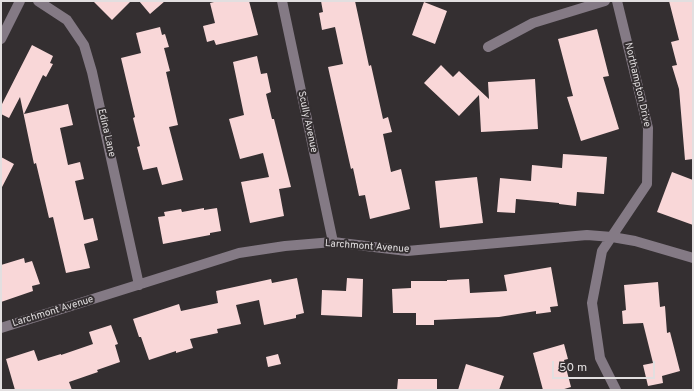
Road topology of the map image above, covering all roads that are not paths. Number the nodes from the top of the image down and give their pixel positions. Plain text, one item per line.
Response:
1 (20, 1) edge
2 (38, 1) edge
3 (282, 1) edge
4 (605, 1) edge
5 (617, 1) edge
6 (1, 39) edge
7 (488, 47) dead end
8 (612, 237) junction
9 (333, 242) junction
10 (693, 258) edge
11 (140, 285) junction
12 (1, 328) edge
13 (616, 390) edge

1 - 6 street
2 - 11 street, Edina Lane
3 - 9 street, Scully Avenue
4 - 7 street
5 - 8 street, Northampton Drive
8 - 9 street, Larchmont Avenue
8 - 10 street, Larchmont Avenue
8 - 13 street, Northampton Drive
9 - 11 street, Larchmont Avenue
11 - 12 street, Larchmont Avenue

